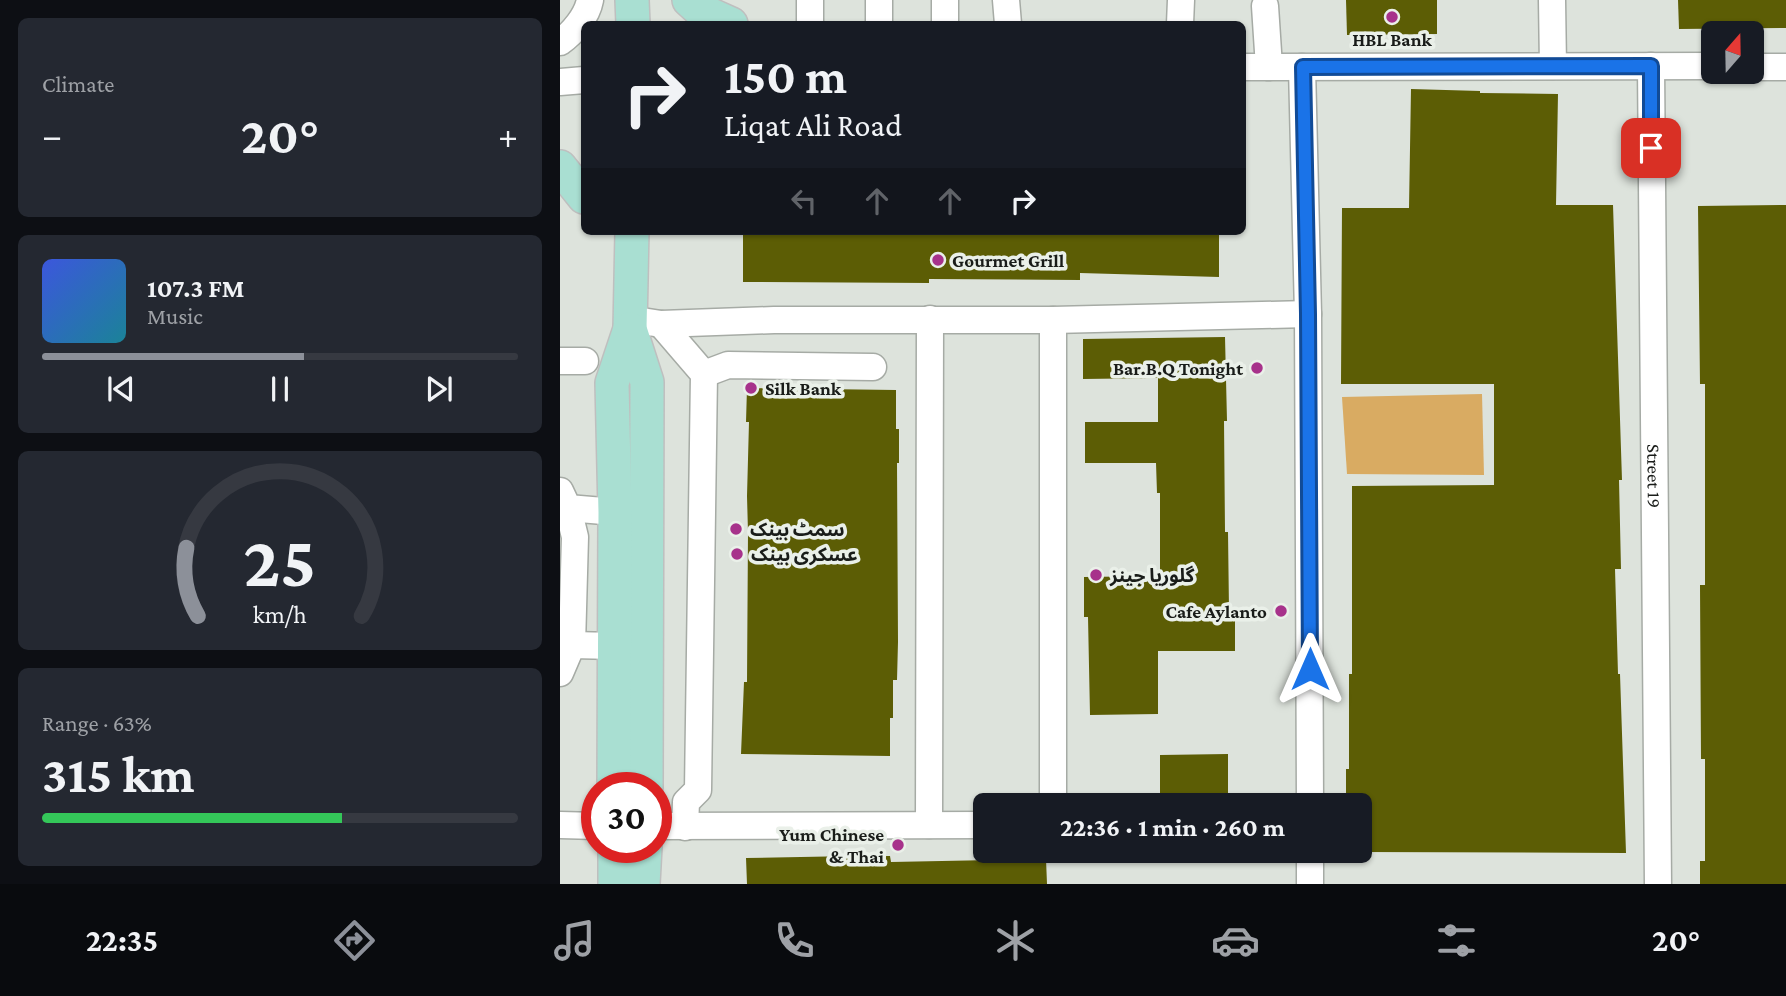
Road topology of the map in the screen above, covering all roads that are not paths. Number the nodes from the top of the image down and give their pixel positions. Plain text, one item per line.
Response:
1 (590, 0) edge
2 (632, 0) edge
3 (688, 0) edge
4 (810, 0) edge
5 (879, 0) edge
6 (945, 0) edge
7 (1006, 0) edge
8 (1181, 0) edge
9 (1552, 0) edge
10 (1265, 6) dead end
11 (633, 21) edge
12 (724, 21) edge
13 (810, 21) edge
14 (879, 21) edge
15 (945, 21) edge
16 (1008, 21) edge
17 (1180, 21) edge
18 (560, 42) edge
19 (1553, 66) junction
20 (1651, 66) junction
21 (1701, 66) edge
22 (1256, 67) edge
23 (1303, 67) junction
24 (1764, 67) edge
25 (1786, 67) edge
26 (581, 80) edge
27 (560, 82) edge
28 (560, 167) edge
29 (581, 193) edge
30 (630, 237) edge
31 (1308, 314) junction
32 (930, 319) junction
33 (774, 320) junction
34 (1053, 320) junction
35 (640, 324) junction
36 (773, 365) junction
37 (873, 366) dead end
38 (704, 374) junction
39 (564, 499) edge
40 (615, 512) junction
41 (572, 645) junction
42 (615, 646) junction
43 (560, 673) edge
44 (614, 772) edge
45 (646, 772) edge
46 (1053, 793) edge
47 (1310, 793) edge
48 (560, 825) edge
49 (929, 825) junction
50 (973, 825) edge
51 (581, 826) edge
52 (672, 827) edge
53 (685, 827) junction
54 (615, 863) edge
55 (644, 863) edge
56 (1310, 863) edge
57 (615, 884) edge
58 (643, 884) edge
59 (1310, 884) edge
60 (1658, 884) edge

1 - 18 street
2 - 11 main road
3 - 12 main road
4 - 13 street
5 - 14 street
6 - 15 street
7 - 16 street
8 - 17 street
9 - 19 street
10 - 22 street
19 - 20 street
19 - 23 street
20 - 21 street
20 - 60 street, Street 19
22 - 23 street
23 - 31 street
24 - 25 street
26 - 27 street
28 - 29 main road
30 - 35 main road
31 - 34 street
31 - 47 street
32 - 33 street
32 - 34 street
32 - 49 street
33 - 35 street
33 - 36 street
34 - 46 street
35 - 38 street
35 - 40 main road
35 - 45 main road
36 - 37 street
36 - 38 street
38 - 53 street
39 - 40 street
39 - 41 street
40 - 42 main road
41 - 42 street
41 - 43 street
42 - 44 main road
48 - 51 street
49 - 50 street
49 - 53 street
52 - 53 street
54 - 57 main road
55 - 58 main road
56 - 59 street

